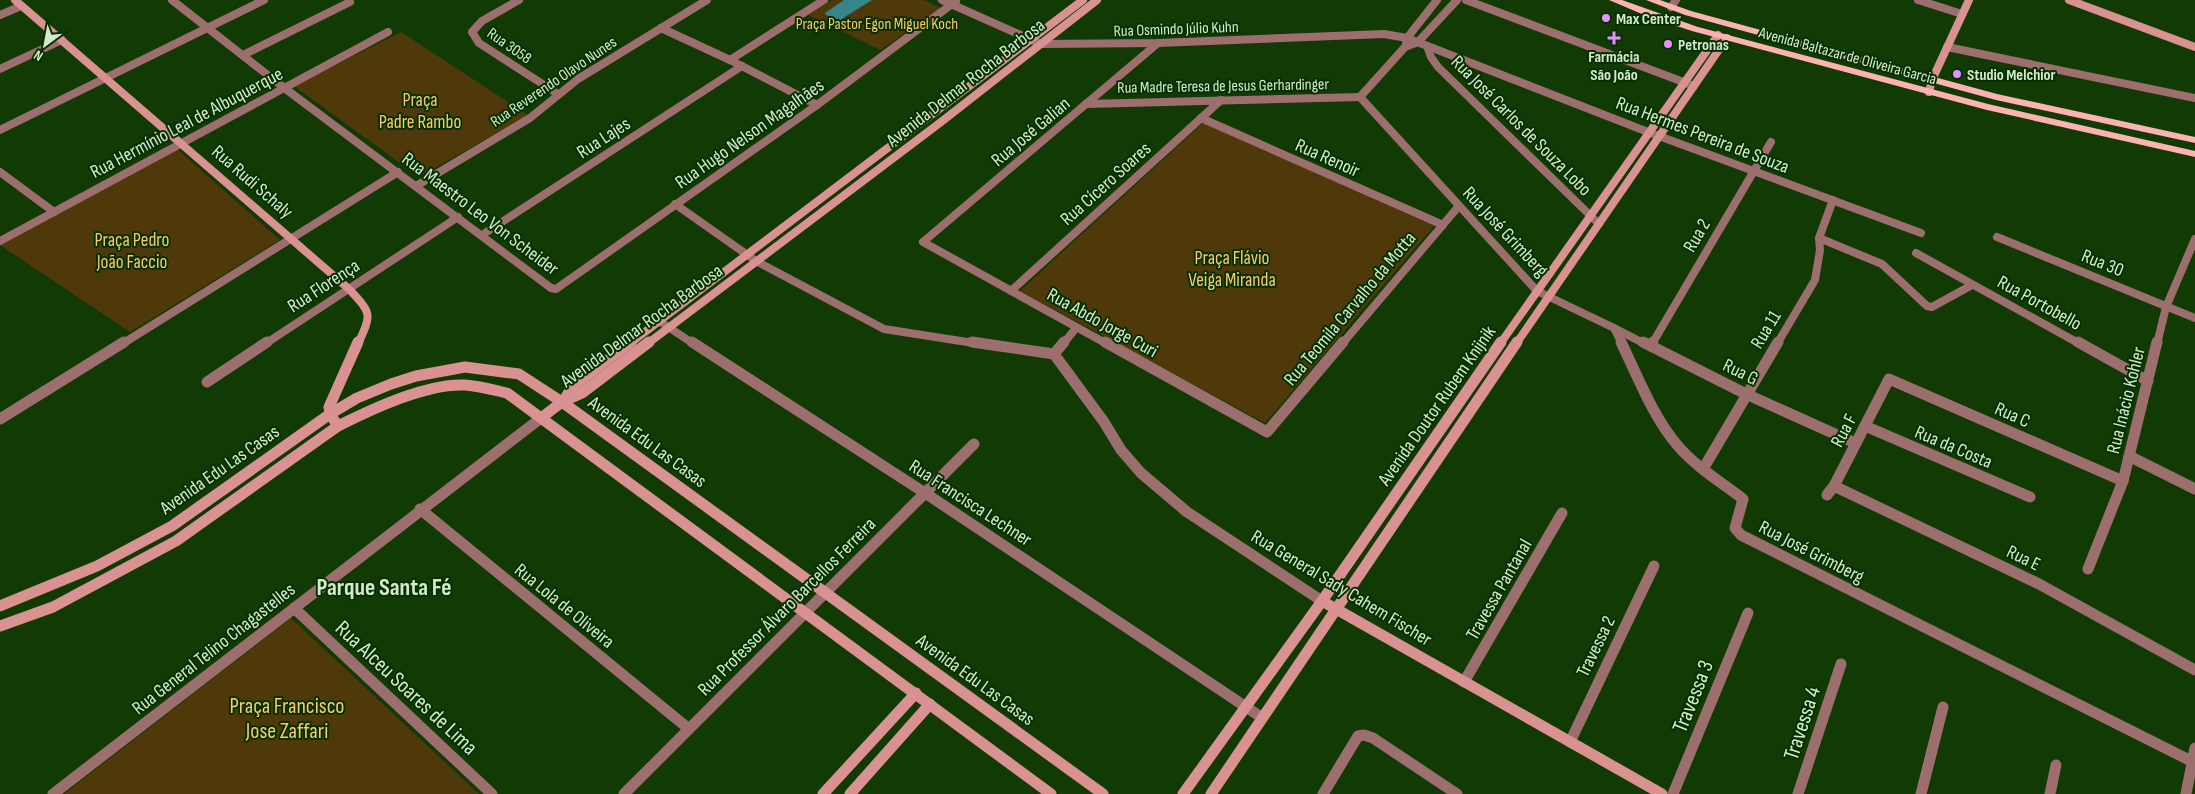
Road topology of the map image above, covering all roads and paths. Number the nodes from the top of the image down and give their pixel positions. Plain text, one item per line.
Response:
1 (172, 0) edge
2 (264, 0) edge
3 (520, 0) edge
4 (707, 0) edge
5 (824, 0) edge
6 (942, 0) edge
7 (1083, 0) edge
8 (1097, 0) edge
9 (1437, 0) edge
10 (1457, 0) edge
11 (1470, 0) edge
12 (1614, 0) edge
13 (1651, 0) edge
14 (1918, 0) edge
15 (1969, 0) edge
16 (2069, 0) edge
17 (350, 2) dead end
18 (955, 2) edge
19 (18, 3) edge
20 (1674, 4) edge
21 (1962, 14) junction
22 (0, 16) edge
23 (208, 27) junction
24 (661, 28) junction
25 (388, 32) dead end
26 (1722, 36) junction
27 (1407, 38) junction
28 (62, 40) junction
29 (1037, 42) junction
30 (1418, 42) junction
31 (1158, 43) junction
32 (1427, 46) junction
33 (1405, 47) junction
34 (1947, 47) junction
35 (2195, 48) edge
36 (243, 55) junction
37 (730, 60) junction
38 (742, 66) junction
39 (0, 69) edge
40 (105, 78) junction
41 (1932, 80) junction
42 (1689, 84) junction
43 (283, 88) junction
44 (1929, 92) junction
45 (558, 94) junction
46 (1360, 97) junction
47 (2195, 98) edge
48 (1220, 100) junction
49 (1086, 104) junction
50 (817, 105) junction
51 (1201, 118) junction
52 (0, 130) edge
53 (1648, 132) junction
54 (1659, 136) junction
55 (2195, 140) edge
56 (1772, 142) dead end
57 (181, 143) junction
58 (2195, 154) edge
59 (1753, 171) junction
60 (0, 172) edge
61 (398, 172) junction
62 (416, 186) junction
63 (1833, 200) junction
64 (675, 204) junction
65 (1458, 207) junction
66 (54, 212) junction
67 (1590, 216) junction
68 (458, 217) junction
69 (1599, 224) junction
70 (1443, 225) junction
71 (1921, 233) dead end
72 (482, 235) junction
73 (1997, 237) dead end
74 (292, 238) junction
75 (1819, 238) junction
76 (2195, 239) edge
77 (0, 241) edge
78 (923, 242) joint
79 (1916, 253) dead end
80 (745, 255) junction
81 (756, 261) junction
82 (1972, 285) junction
83 (350, 289) junction
84 (556, 289) joint
85 (1011, 291) junction
86 (1537, 291) junction
87 (1548, 296) junction
88 (2166, 306) junction
89 (2195, 318) edge
90 (659, 321) junction
91 (669, 327) junction
92 (1076, 328) junction
93 (1614, 328) junction
94 (1651, 346) junction
95 (1054, 354) junction
96 (1889, 379) joint
97 (2148, 381) junction
98 (207, 382) dead end
99 (1464, 394) junction
100 (1746, 394) junction
101 (1477, 400) junction
102 (562, 402) junction
103 (330, 414) junction
104 (541, 418) junction
105 (0, 419) edge
106 (338, 426) junction
107 (1865, 426) junction
108 (1267, 432) joint
109 (1855, 443) junction
110 (974, 444) dead end
111 (2130, 456) junction
112 (1703, 469) junction
113 (2123, 481) junction
114 (1403, 483) junction
115 (1834, 486) junction
116 (1416, 489) junction
117 (2195, 489) edge
118 (925, 493) junction
119 (1827, 496) dead end
120 (2030, 497) dead end
121 (420, 509) junction
122 (1562, 513) dead end
123 (144, 542) junction
124 (148, 557) junction
125 (1654, 566) dead end
126 (2088, 569) dead end
127 (824, 592) junction
128 (1322, 601) junction
129 (0, 606) edge
130 (294, 608) junction
131 (1335, 609) junction
132 (805, 612) junction
133 (1748, 613) dead end
134 (0, 626) edge
135 (1841, 664) dead end
136 (2195, 670) edge
137 (1464, 682) junction
138 (916, 693) junction
139 (930, 704) junction
140 (1944, 707) dead end
141 (1247, 708) junction
142 (1261, 717) junction
143 (688, 729) junction
144 (1570, 742) junction
145 (2195, 748) edge
146 (2193, 762) edge
147 (2056, 765) dead end
148 (53, 794) edge
149 (492, 794) edge
150 (624, 794) edge
151 (823, 794) edge
152 (850, 794) edge
153 (1051, 794) edge
154 (1103, 794) edge
155 (1183, 794) edge
156 (1211, 794) edge
157 (1323, 794) edge
158 (1457, 794) edge
159 (1662, 794) edge
160 (1673, 794) edge
161 (1798, 794) edge
162 (1921, 794) edge
163 (2050, 794) edge
164 (2186, 794) edge

1 - 23 street, Rua Maestro Leo Von Scheider
2 - 23 street
3 - 45 street, Rua 3058
4 - 24 street, Rua Reverendo Olavo Nunes
5 - 37 street
6 - 18 street, Rua Osmindo Júlio Kuhn
7 - 29 street, Avenida Delmar Rocha Barbosa
8 - 29 street, Avenida Delmar Rocha Barbosa
9 - 27 street
10 - 30 street
11 - 42 street
12 - 26 main road, Avenida Baltazar de Oliveira Garcia
13 - 20 main road, Avenida Baltazar de Oliveira Garcia
14 - 21 street
15 - 21 street
16 - 35 street
17 - 36 street
18 - 29 street, Rua Osmindo Júlio Kuhn
18 - 50 street, Rua Hugo Nelson Magalhães
19 - 22 street
19 - 28 street, Rua Rudi Schaly
20 - 41 main road, Avenida Baltazar de Oliveira Garcia
21 - 34 street
23 - 36 street, Rua Maestro Leo Von Scheider
23 - 40 street
24 - 37 street
24 - 45 street, Rua Reverendo Olavo Nunes
25 - 43 street, Rua Hermínio Leal de Albuquerque
26 - 42 street, Avenida Doutor Rubem Knijnik
26 - 44 main road, Avenida Baltazar de Oliveira Garcia
27 - 30 street, Rua Osmindo Júlio Kuhn
27 - 31 street, Rua Osmindo Júlio Kuhn
27 - 33 street
28 - 39 street
28 - 40 street, Rua Rudi Schaly
29 - 31 street, Rua Osmindo Júlio Kuhn
29 - 80 street, Avenida Delmar Rocha Barbosa
29 - 81 street, Avenida Delmar Rocha Barbosa
30 - 32 street, Rua Hermes Pereira de Souza
30 - 33 street
31 - 49 street, Rua José Galian
32 - 53 street, Rua Hermes Pereira de Souza
32 - 67 street, Rua José Carlos de Souza Lobo
33 - 46 street
34 - 41 street
34 - 47 street
36 - 43 street, Rua Maestro Leo Von Scheider
37 - 38 street
38 - 50 street
38 - 72 street, Rua Lajes
40 - 52 street
40 - 57 street, Rua Rudi Schaly
41 - 44 street
41 - 55 main road, Avenida Baltazar de Oliveira Garcia
42 - 53 street, Avenida Doutor Rubem Knijnik
42 - 54 street, Avenida Doutor Rubem Knijnik
43 - 57 street, Rua Hermínio Leal de Albuquerque
43 - 61 street, Rua Maestro Leo Von Scheider
44 - 58 main road, Avenida Baltazar de Oliveira Garcia
45 - 62 street, Rua Reverendo Olavo Nunes
46 - 48 street, Rua Madre Teresa de Jesus Gerhardinger
46 - 65 street, Rua José Grimberg
48 - 49 street, Rua Madre Teresa de Jesus Gerhardinger
48 - 51 street, Rua Cícero Soares
49 - 78 street, Rua José Galian
50 - 64 street, Rua Hugo Nelson Magalhães
51 - 70 street, Rua Renoir
51 - 85 street, Rua Cícero Soares
53 - 54 street, Rua Hermes Pereira de Souza
53 - 67 street, Avenida Doutor Rubem Knijnik
54 - 59 street, Rua Hermes Pereira de Souza
54 - 69 street, Avenida Doutor Rubem Knijnik
56 - 59 street, Rua 2
57 - 66 street, Rua Hermínio Leal de Albuquerque
57 - 74 street, Rua Rudi Schaly
59 - 63 street, Rua Hermes Pereira de Souza
59 - 94 street, Rua 2
60 - 66 street
61 - 62 street, Rua Maestro Leo Von Scheider
61 - 74 street
62 - 68 street, Rua Maestro Leo Von Scheider
63 - 71 street, Rua Hermes Pereira de Souza
63 - 75 street, Rua 11
64 - 80 street
64 - 84 street, Rua Hugo Nelson Magalhães
65 - 70 street, Rua Teomila Carvalho da Motta
65 - 86 street, Rua José Grimberg
66 - 77 street, Rua Hermínio Leal de Albuquerque
67 - 69 street, Rua José Carlos de Souza Lobo
67 - 86 street, Avenida Doutor Rubem Knijnik
68 - 72 street, Rua Maestro Leo Von Scheider
68 - 83 street, Rua Florença
69 - 87 street, Avenida Doutor Rubem Knijnik
70 - 108 street, Rua Teomila Carvalho da Motta
72 - 84 street, Rua Maestro Leo Von Scheider
73 - 88 street, Rua 30
74 - 83 street, Rua Rudi Schaly
74 - 105 street
75 - 82 street
75 - 100 street, Rua 11
76 - 88 street, Rua Inácio Kohler
78 - 85 street, Rua Abdo Jorge Curi
79 - 82 street, Rua Portobello
80 - 81 street
80 - 90 street, Avenida Delmar Rocha Barbosa
81 - 91 street, Avenida Delmar Rocha Barbosa
81 - 95 street
82 - 97 street, Rua Portobello
83 - 98 street, Rua Florença
83 - 103 street, Rua Rudi Schaly
85 - 92 street, Rua Abdo Jorge Curi
86 - 87 street, Rua José Grimberg
86 - 99 street, Avenida Doutor Rubem Knijnik
87 - 93 street, Rua José Grimberg
87 - 101 street, Avenida Doutor Rubem Knijnik
88 - 89 street, Rua 30
88 - 97 street, Rua Inácio Kohler
90 - 91 street, Rua Francisca Lechner
90 - 102 street, Avenida Delmar Rocha Barbosa
91 - 102 street, Avenida Delmar Rocha Barbosa
91 - 118 street, Rua Francisca Lechner
92 - 95 street
92 - 108 street, Rua Abdo Jorge Curi
93 - 94 street, Rua G
93 - 112 street, Rua José Grimberg
94 - 100 street, Rua G
95 - 128 street, Rua General Sady Cahem Fischer
96 - 107 street, Rua F
96 - 113 street, Rua C
97 - 111 street, Rua Inácio Kohler
99 - 101 street
99 - 114 street, Avenida Doutor Rubem Knijnik
100 - 109 street, Rua G
100 - 112 street, Rua 11
101 - 116 street, Avenida Doutor Rubem Knijnik
102 - 103 street, Avenida Edu Las Casas
102 - 104 street, Rua General Telino Chagastelles
102 - 127 street, Avenida Edu Las Casas
103 - 106 street
103 - 123 street, Avenida Edu Las Casas
104 - 106 street, Avenida Edu Las Casas
104 - 121 street, Rua General Telino Chagastelles
104 - 132 street, Avenida Edu Las Casas
106 - 124 street, Avenida Edu Las Casas
107 - 109 street, Rua F
107 - 120 street, Rua da Costa
109 - 115 street, Rua F
110 - 118 street, Rua Professor Álvaro Barcellos Ferreira
111 - 113 street, Rua Inácio Kohler
111 - 117 street
112 - 146 street, Rua José Grimberg
113 - 126 street, Rua Inácio Kohler
114 - 116 street
114 - 128 street, Avenida Doutor Rubem Knijnik
115 - 119 street, Rua F
115 - 136 street, Rua E
116 - 131 street, Avenida Doutor Rubem Knijnik
118 - 127 street, Rua Professor Álvaro Barcellos Ferreira
118 - 141 street, Rua Francisca Lechner
121 - 130 street, Rua General Telino Chagastelles
121 - 143 street, Rua Lola de Oliveira
122 - 137 street, Travessa Pantanal
123 - 124 street
123 - 129 street, Avenida Edu Las Casas
124 - 134 street, Avenida Edu Las Casas
125 - 144 street, Travessa 2
127 - 132 street, Rua Professor Álvaro Barcellos Ferreira
127 - 154 street, Avenida Edu Las Casas
128 - 131 street, Rua General Sady Cahem Fischer
128 - 141 street, Avenida Doutor Rubem Knijnik
130 - 148 street, Rua General Telino Chagastelles
130 - 149 street, Rua Alceu Soares de Lima
131 - 137 street, Rua General Sady Cahem Fischer
131 - 142 street, Avenida Doutor Rubem Knijnik
132 - 138 street, Avenida Edu Las Casas
132 - 143 street, Rua Professor Álvaro Barcellos Ferreira
133 - 160 street, Travessa 3
135 - 161 street, Travessa 4
137 - 144 street, Rua General Sady Cahem Fischer
138 - 139 street, Avenida Edu Las Casas
138 - 151 street
139 - 152 street
139 - 153 street, Avenida Edu Las Casas
140 - 162 street
141 - 142 street, Rua Francisca Lechner
141 - 155 street, Avenida Doutor Rubem Knijnik
142 - 156 street, Avenida Doutor Rubem Knijnik
143 - 150 street, Rua Professor Álvaro Barcellos Ferreira
144 - 159 street, Rua General Sady Cahem Fischer
145 - 146 street
146 - 164 street
147 - 163 street
157 - 158 street

